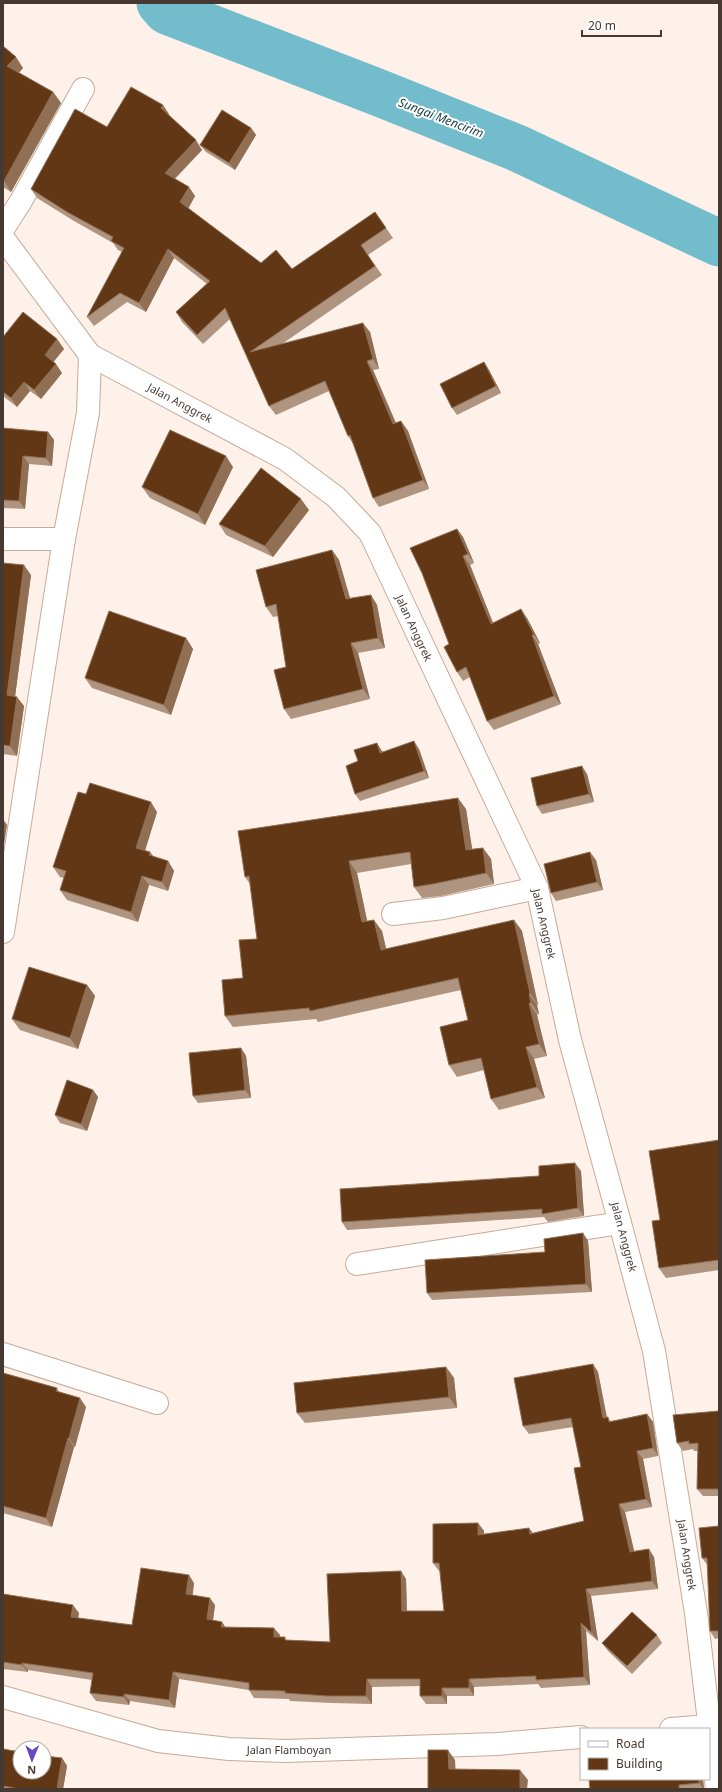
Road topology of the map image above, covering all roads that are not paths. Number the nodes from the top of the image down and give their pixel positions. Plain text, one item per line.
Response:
1 (83, 89) dead end
2 (3, 229) edge
3 (3, 238) edge
4 (90, 355) junction
5 (3, 539) edge
6 (64, 539) junction
7 (537, 888) junction
8 (393, 914) dead end
9 (3, 932) edge
10 (620, 1223) junction
11 (357, 1264) dead end
12 (3, 1354) edge
13 (157, 1402) dead end
14 (3, 1697) edge
15 (709, 1726) joint
16 (684, 1728) edge
17 (710, 1734) edge
18 (580, 1737) edge
19 (717, 1789) edge

1 - 2 street
3 - 4 street, Jalan Anggrek
4 - 6 street
4 - 7 street, Jalan Anggrek
5 - 6 street
6 - 9 street
7 - 8 street
7 - 10 street, Jalan Anggrek
10 - 11 street
10 - 15 street, Jalan Anggrek
12 - 13 street
14 - 18 street, Jalan Flamboyan
15 - 16 street
17 - 19 street, Jalan Anggrek

